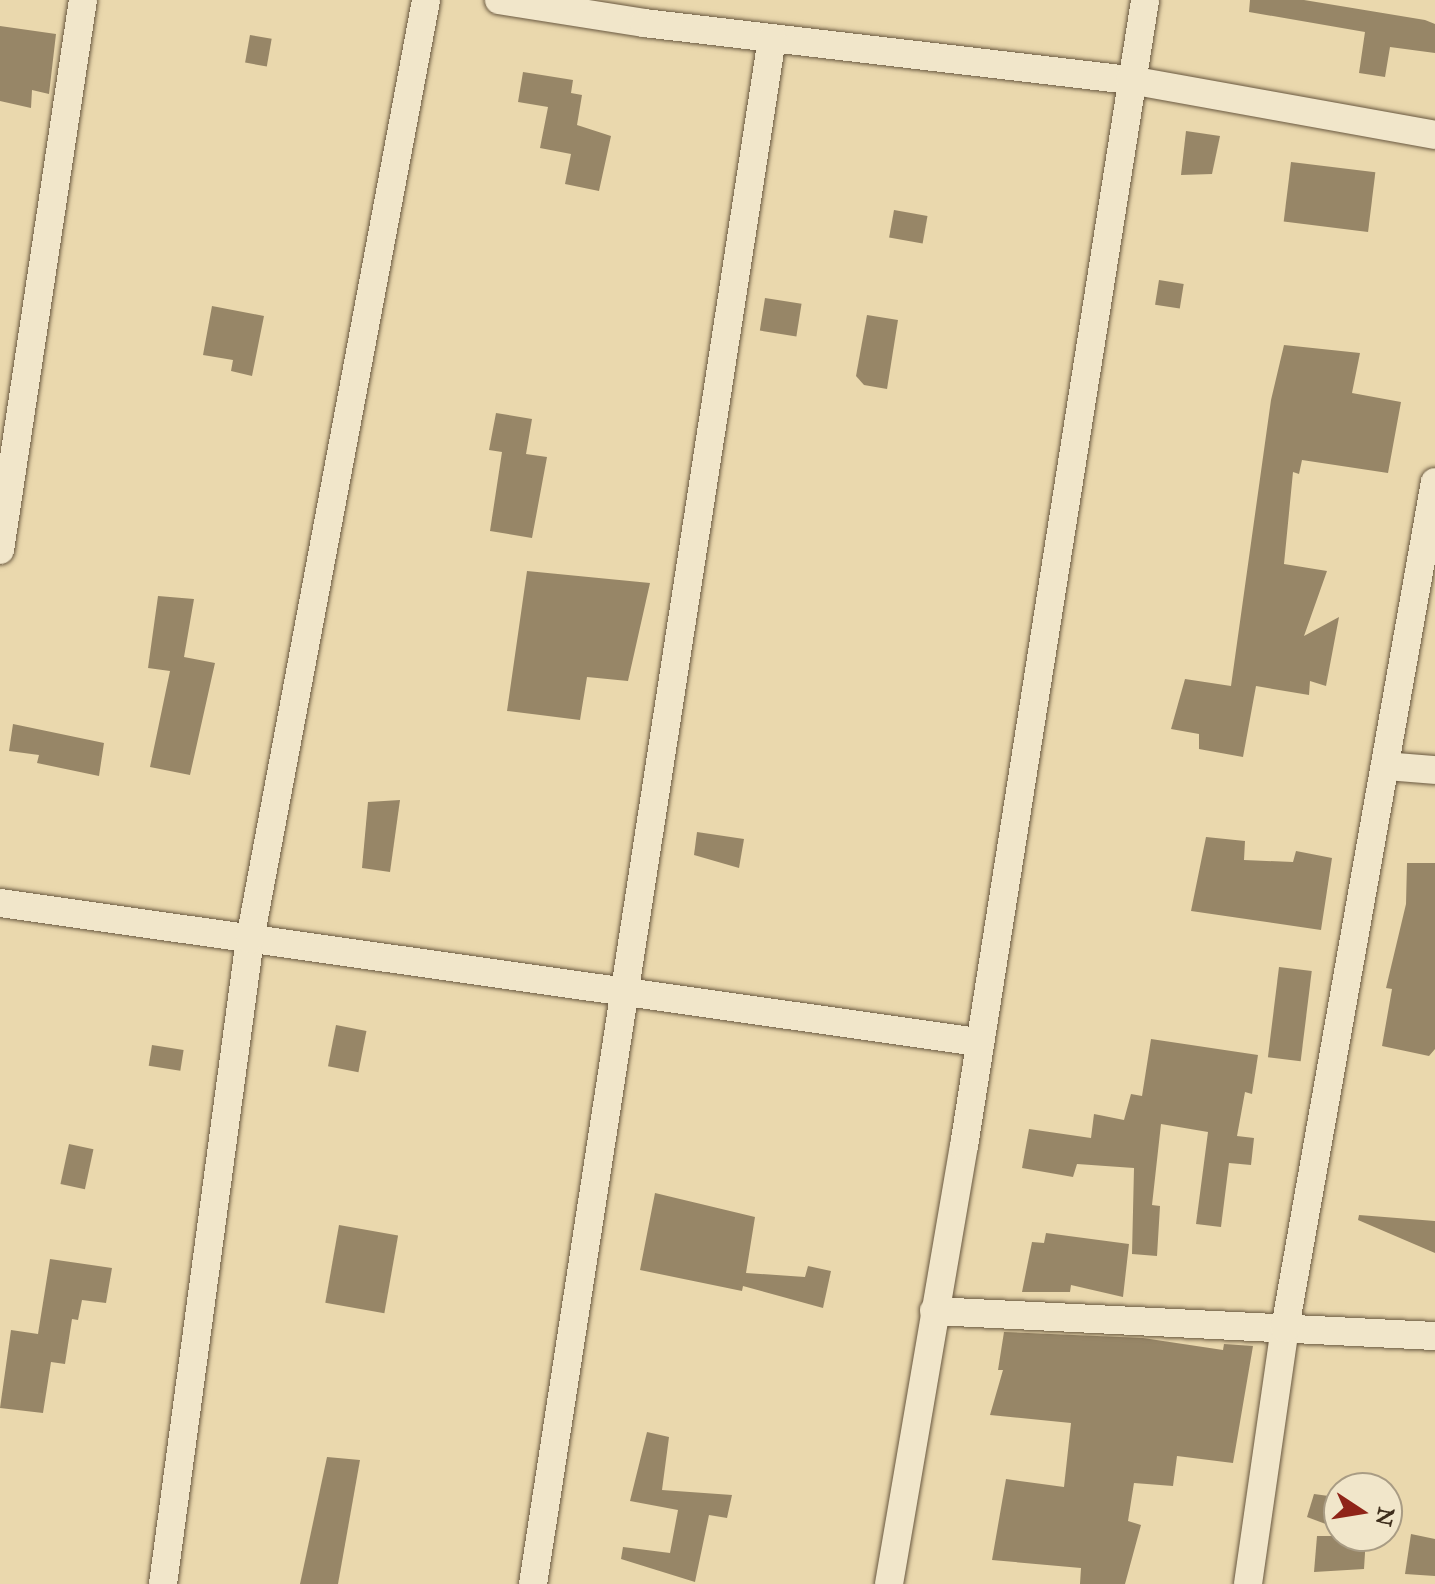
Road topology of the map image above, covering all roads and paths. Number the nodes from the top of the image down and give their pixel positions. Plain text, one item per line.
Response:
1 (83, 0) edge
2 (426, 0) edge
3 (499, 0) edge
4 (1145, 0) edge
5 (772, 38) junction
6 (1130, 80) junction
7 (1435, 135) edge
8 (1435, 482) edge
9 (0, 550) edge
10 (1385, 766) junction
11 (1435, 770) edge
12 (0, 903) edge
13 (250, 939) junction
14 (621, 991) junction
15 (978, 1042) junction
16 (934, 1311) junction
17 (1285, 1328) junction
18 (1435, 1336) edge
19 (163, 1584) edge
20 (533, 1584) edge
21 (889, 1584) edge
22 (1248, 1584) edge

1 - 9 street
2 - 13 street
3 - 5 street
4 - 6 street
5 - 6 street
5 - 14 street
6 - 7 street
6 - 15 street
8 - 10 street
10 - 11 street
10 - 17 street
12 - 13 street
13 - 14 street
13 - 19 street
14 - 15 street
14 - 20 street
15 - 16 street
16 - 17 street
16 - 21 street
17 - 18 street
17 - 22 street

